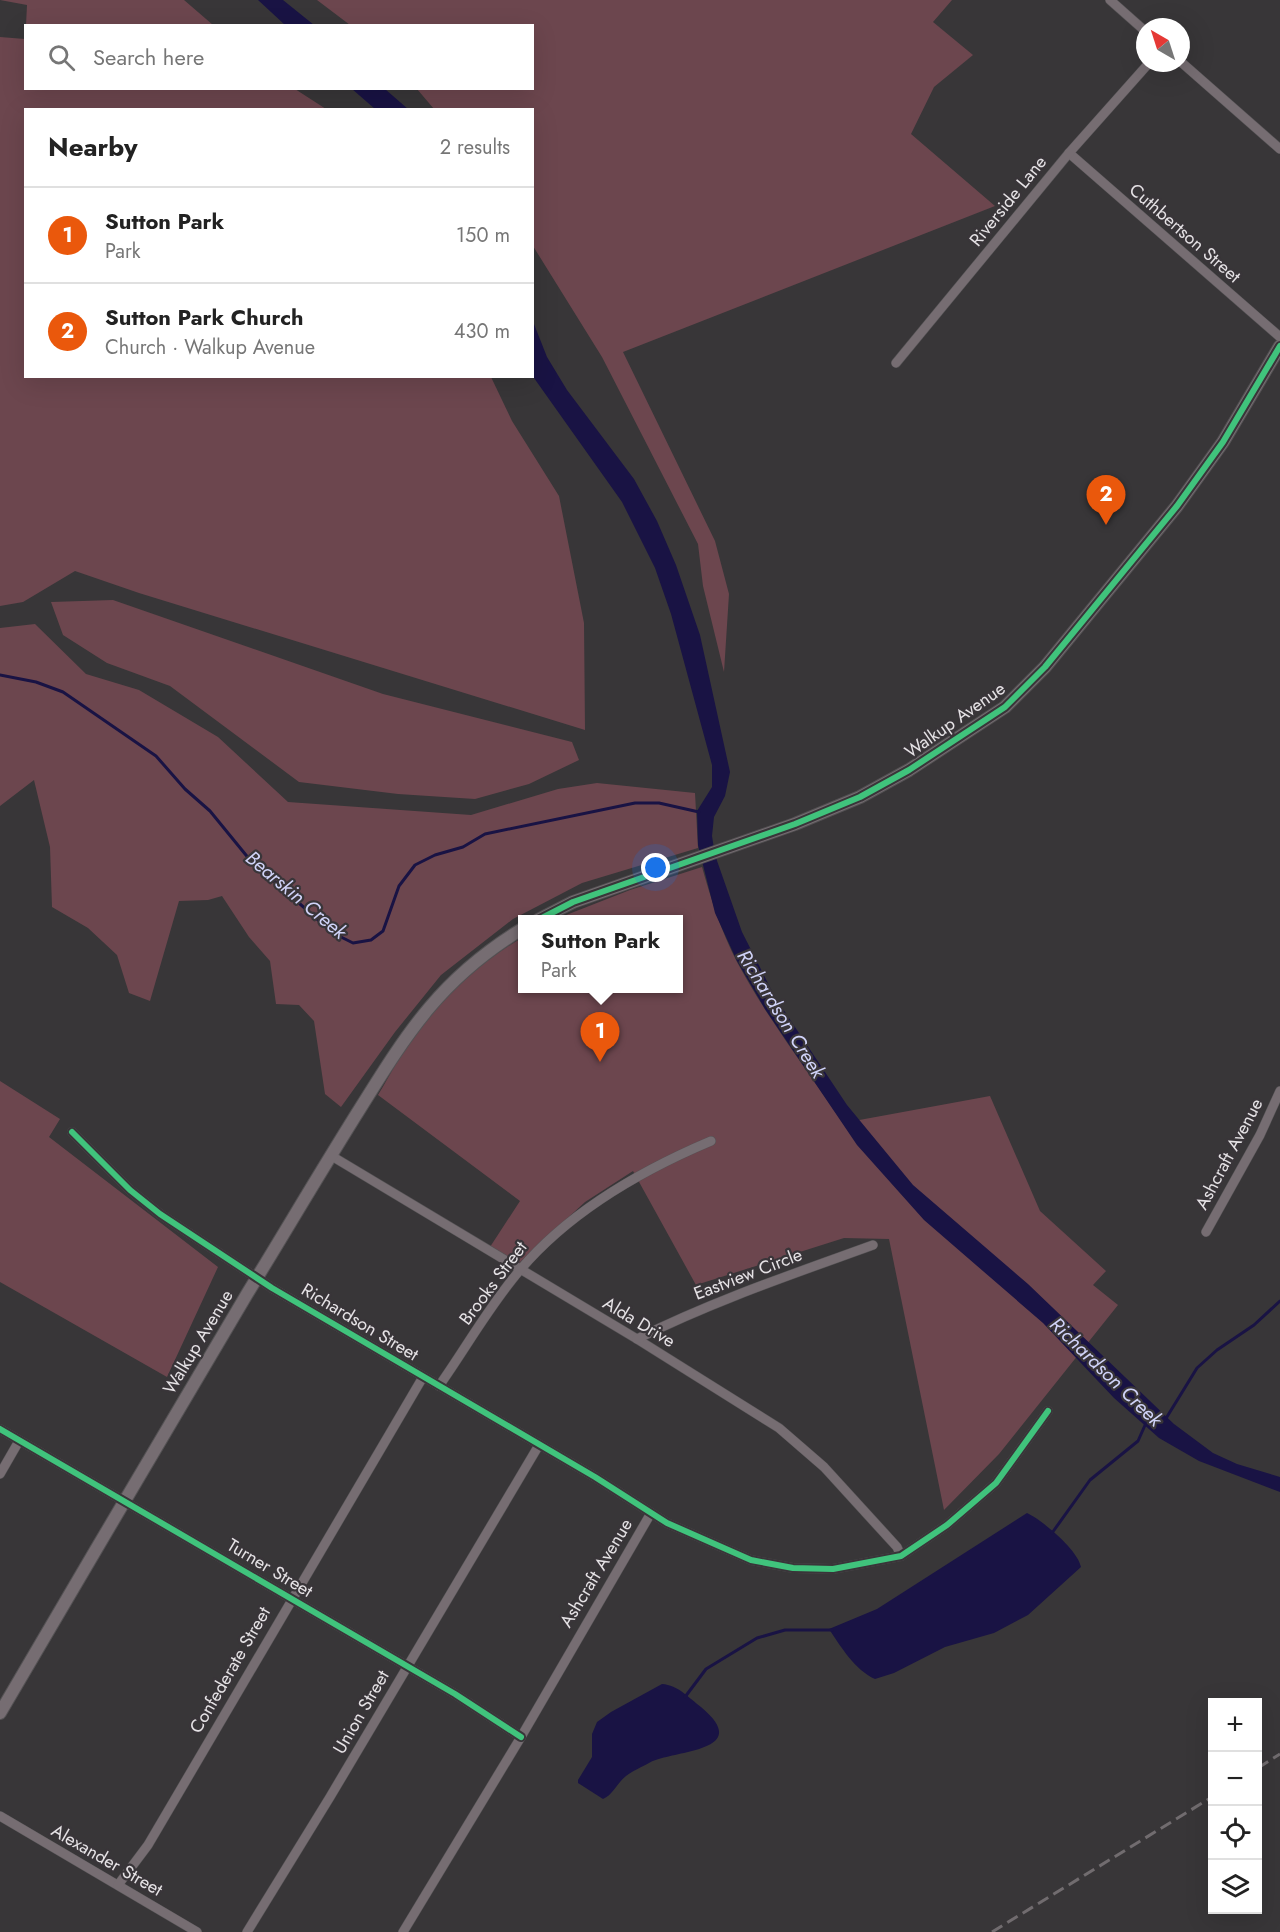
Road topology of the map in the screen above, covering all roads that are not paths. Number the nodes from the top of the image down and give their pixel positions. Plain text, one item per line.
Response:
1 (1110, 0) edge
2 (1136, 23) edge
3 (1190, 70) edge
4 (1141, 72) edge
5 (1280, 149) edge
6 (1069, 153) junction
7 (1280, 338) edge
8 (1280, 346) edge
9 (896, 363) dead end
10 (548, 915) edge
11 (518, 932) edge
12 (1280, 1091) edge
13 (72, 1132) dead end
14 (711, 1141) dead end
15 (330, 1155) junction
16 (1206, 1232) dead end
17 (873, 1245) dead end
18 (520, 1270) junction
19 (257, 1278) junction
20 (637, 1339) junction
21 (423, 1377) junction
22 (439, 1386) junction
23 (1048, 1411) dead end
24 (0, 1429) edge
25 (19, 1441) junction
26 (539, 1445) junction
27 (0, 1474) edge
28 (126, 1501) junction
29 (651, 1513) junction
30 (901, 1556) junction
31 (291, 1598) junction
32 (406, 1666) junction
33 (0, 1713) edge
34 (521, 1737) junction
35 (0, 1816) edge
36 (118, 1885) junction
37 (197, 1932) edge
38 (247, 1932) edge
39 (403, 1932) edge

1 - 2 street
3 - 5 street
4 - 6 street, Riverside Lane
6 - 7 street, Cuthbertson Street
6 - 9 street, Riverside Lane
8 - 10 street, Walkup Avenue
11 - 15 street, Walkup Avenue
12 - 16 street, Ashcraft Avenue
13 - 19 street, Richardson Street
14 - 18 street, Brooks Street
15 - 18 street, Alda Drive
15 - 19 street, Walkup Avenue
17 - 20 street, Eastview Circle
18 - 20 street, Alda Drive
18 - 22 street, Brooks Street
19 - 21 street, Richardson Street
19 - 28 street, Walkup Avenue
20 - 30 street, Alda Drive
21 - 22 street, Richardson Street
21 - 31 street, Confederate Street
22 - 26 street, Richardson Street
23 - 30 street, Ashcraft Avenue
24 - 25 street, Turner Street
25 - 27 street
25 - 28 street, Turner Street
26 - 29 street, Richardson Street
26 - 32 street, Union Street
28 - 31 street, Turner Street
28 - 33 street, Walkup Avenue
29 - 30 street, Ashcraft Avenue
29 - 34 street, Ashcraft Avenue
31 - 32 street, Turner Street
31 - 36 street, Confederate Street
32 - 34 street, Turner Street
32 - 38 street, Union Street
34 - 39 street, Ashcraft Avenue
35 - 36 street, Alexander Street
36 - 37 street, Alexander Street

